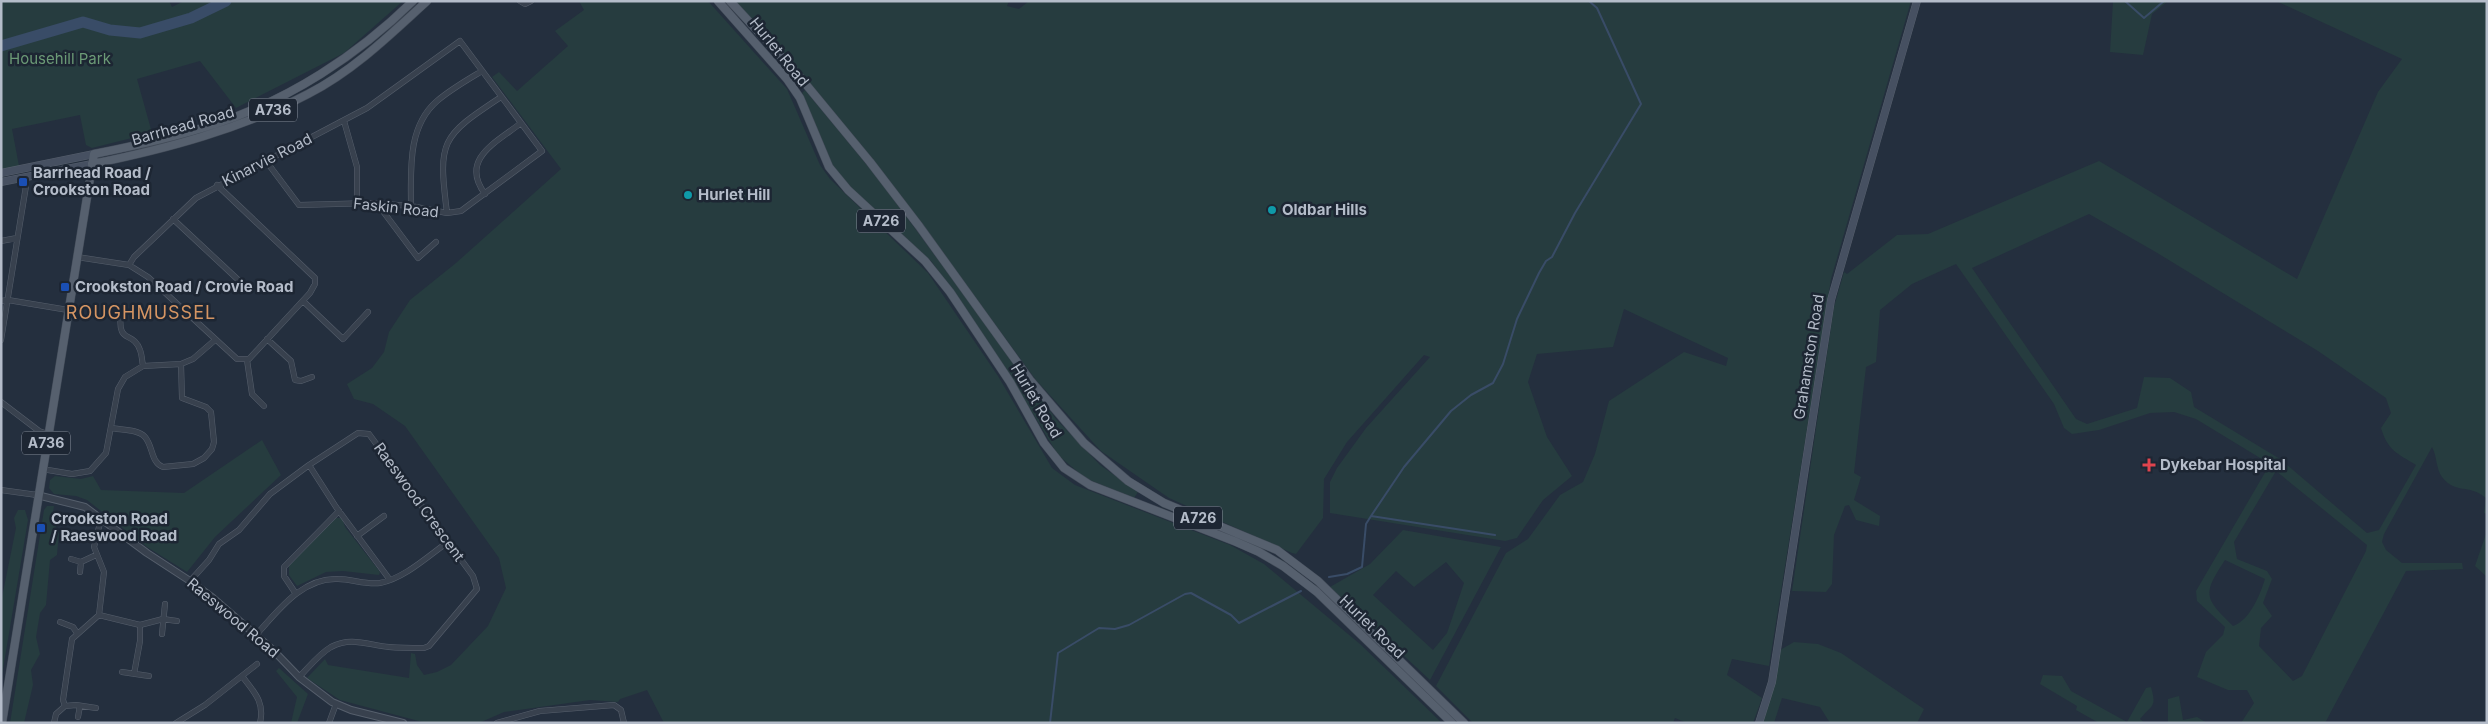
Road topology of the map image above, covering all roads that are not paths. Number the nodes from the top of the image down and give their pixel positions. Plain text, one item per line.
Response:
1 (413, 1) edge
2 (427, 1) edge
3 (520, 1) edge
4 (531, 1) edge
5 (718, 1) edge
6 (730, 1) edge
7 (1917, 1) edge
8 (460, 41) joint
9 (482, 71) junction
10 (501, 97) junction
11 (344, 121) junction
12 (521, 123) junction
13 (177, 135) junction
14 (180, 144) junction
15 (94, 154) junction
16 (266, 162) junction
17 (92, 164) junction
18 (1, 173) edge
19 (1, 182) edge
20 (217, 185) junction
21 (26, 186) dead end
22 (485, 194) junction
23 (357, 202) junction
24 (384, 204) junction
25 (411, 206) junction
26 (447, 214) junction
27 (173, 219) junction
28 (17, 238) junction
29 (1, 241) edge
30 (436, 242) dead end
31 (78, 257) junction
32 (129, 265) junction
33 (248, 289) dead end
34 (8, 300) junction
35 (1, 301) edge
36 (303, 301) junction
37 (68, 310) junction
38 (368, 312) dead end
39 (121, 314) dead end
40 (267, 339) junction
41 (1, 340) edge
42 (215, 340) junction
43 (278, 348) junction
44 (272, 354) dead end
45 (247, 360) junction
46 (181, 364) junction
47 (143, 366) junction
48 (312, 377) dead end
49 (1, 402) edge
50 (264, 406) dead end
51 (111, 428) junction
52 (48, 434) junction
53 (309, 465) junction
54 (42, 469) junction
55 (1, 490) edge
56 (37, 495) junction
57 (339, 512) junction
58 (384, 516) dead end
59 (101, 519) junction
60 (357, 536) junction
61 (448, 542) junction
62 (96, 555) junction
63 (71, 559) dead end
64 (82, 562) junction
65 (80, 572) dead end
66 (390, 580) junction
67 (190, 581) junction
68 (296, 594) junction
69 (164, 604) dead end
70 (99, 615) junction
71 (163, 619) junction
72 (60, 622) dead end
73 (177, 622) dead end
74 (140, 625) junction
75 (77, 633) junction
76 (162, 634) dead end
77 (256, 635) junction
78 (257, 664) dead end
79 (122, 672) dead end
80 (134, 674) junction
81 (149, 676) dead end
82 (242, 676) junction
83 (299, 677) junction
84 (336, 704) junction
85 (65, 706) junction
86 (80, 706) junction
87 (96, 708) dead end
88 (78, 717) dead end
89 (2, 723) edge
90 (54, 723) edge
91 (176, 723) edge
92 (260, 723) edge
93 (329, 723) edge
94 (403, 723) edge
95 (497, 723) edge
96 (624, 723) edge
97 (1452, 723) edge
98 (1464, 723) edge
99 (1758, 723) edge

1 - 13 main road, Barrhead Road / A736
2 - 14 main road, Barrhead Road / A736
3 - 4 street
5 - 97 main road, Hurlet Road / A726
6 - 98 main road, Hurlet Road / A726
7 - 99 main road, Grahamston Road
8 - 9 street, Faskin Road
8 - 11 street, Kinarvie Road
9 - 10 street, Faskin Road
9 - 25 street
10 - 12 street, Faskin Road
10 - 26 street
11 - 16 street, Kinarvie Road
11 - 23 street
12 - 22 street
12 - 22 street, Faskin Road
13 - 14 main road
13 - 15 main road, Barrhead Road / A736
14 - 17 main road, Barrhead Road / A736
15 - 17 main road, A736
15 - 18 main road, Barrhead Road
16 - 20 street, Kinarvie Road
16 - 23 street, Faskin Road
17 - 19 main road, Barrhead Road
17 - 31 main road, A736
20 - 27 street, Kinarvie Road
20 - 36 street
21 - 28 street
22 - 26 street, Faskin Road
23 - 24 street, Faskin Road
24 - 25 street, Faskin Road
24 - 30 street
25 - 26 street, Faskin Road
27 - 32 street, Kinarvie Road
27 - 33 street
28 - 29 street
28 - 34 street
31 - 32 street
31 - 37 main road, A736
32 - 42 street
34 - 35 street
34 - 37 street
34 - 41 street
36 - 38 street
36 - 40 street
37 - 52 main road, A736
39 - 47 street
40 - 43 street
40 - 45 street
42 - 45 street
42 - 46 street
43 - 44 street
43 - 48 street
45 - 50 street
46 - 47 street
46 - 51 street
47 - 51 street
49 - 52 street
51 - 54 street
52 - 54 main road, A736
53 - 57 street
53 - 61 street, Raeswood Crescent
53 - 67 street, Raeswood Crescent
54 - 56 main road, A736
55 - 56 street
56 - 59 street, Raeswood Road
56 - 89 main road, A736
57 - 60 street
57 - 68 street
58 - 60 street
59 - 62 street
59 - 67 street, Raeswood Road
60 - 66 street
61 - 66 street
61 - 83 street, Raeswood Crescent
62 - 64 street
62 - 70 street
63 - 64 street
64 - 65 street
66 - 68 street
67 - 77 street, Raeswood Road
68 - 77 street
69 - 71 street
70 - 74 street
70 - 75 street
71 - 73 street
71 - 74 street
71 - 76 street
72 - 75 street
74 - 80 street
75 - 85 street
77 - 83 street, Raeswood Road
78 - 82 street
79 - 80 street
80 - 81 street
82 - 91 street
82 - 92 street
83 - 84 street, Raeswood Road
84 - 93 street
84 - 94 street, Raeswood Road
85 - 86 street
85 - 90 street
86 - 87 street
86 - 88 street
95 - 96 street

